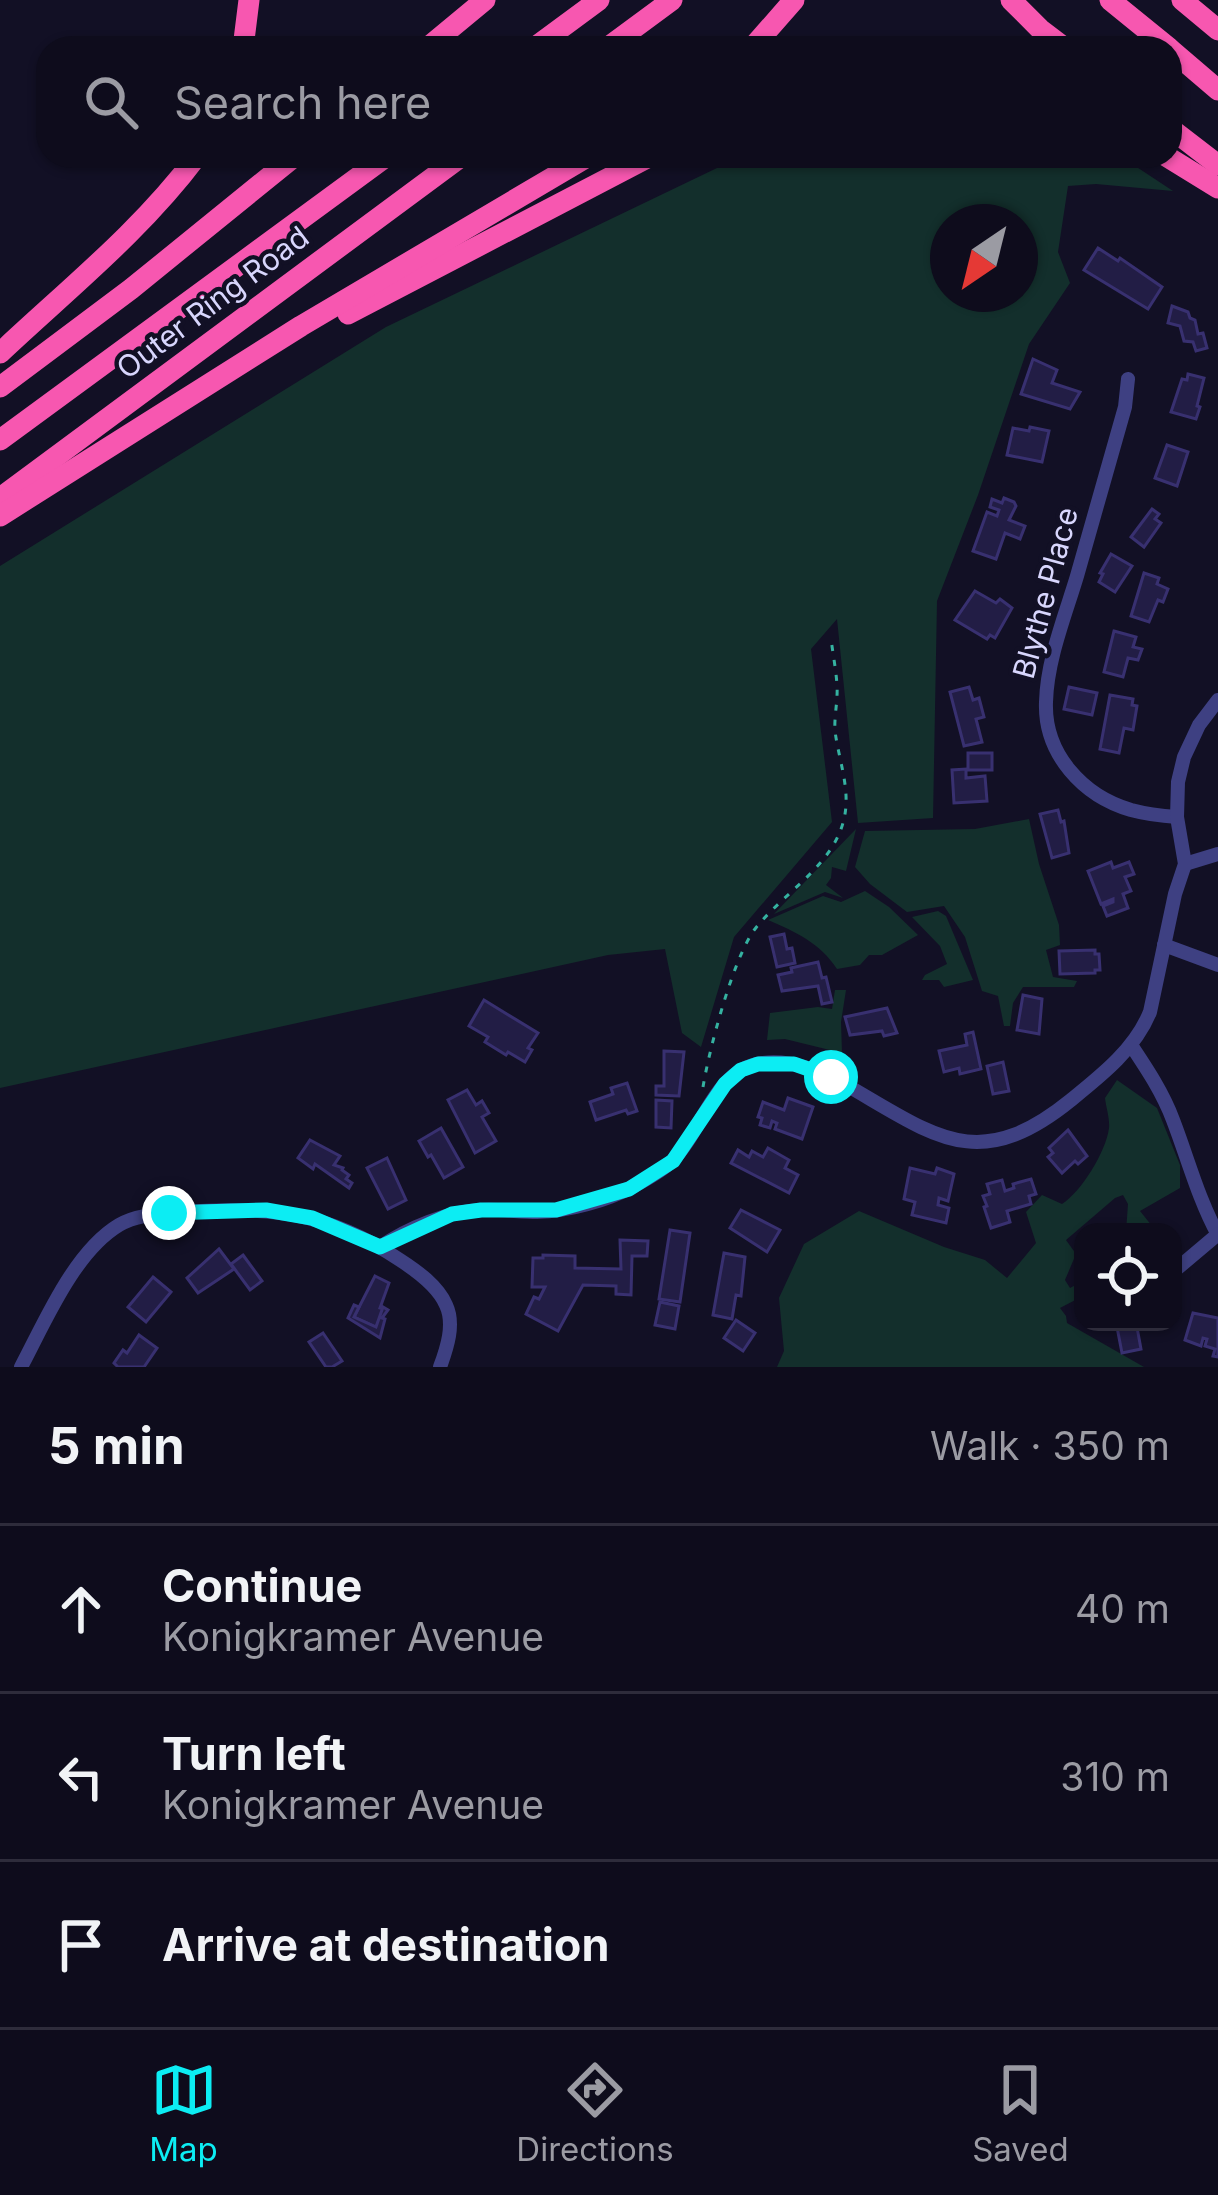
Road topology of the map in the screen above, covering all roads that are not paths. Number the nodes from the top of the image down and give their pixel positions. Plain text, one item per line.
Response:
1 (249, 0) edge
2 (484, 0) edge
3 (599, 0) edge
4 (672, 0) edge
5 (794, 0) edge
6 (1011, 0) edge
7 (1110, 0) edge
8 (1182, 0) edge
9 (1218, 31) edge
10 (245, 36) edge
11 (441, 36) edge
12 (550, 36) edge
13 (623, 36) edge
14 (763, 36) edge
15 (1049, 36) edge
16 (1155, 36) edge
17 (1182, 58) edge
18 (1218, 90) edge
19 (1182, 137) edge
20 (1218, 165) edge
21 (1182, 166) edge
22 (187, 168) edge
23 (280, 168) edge
24 (371, 168) edge
25 (445, 168) edge
26 (569, 168) edge
27 (628, 168) edge
28 (1218, 188) edge
29 (0, 353) edge
30 (216, 379) junction
31 (1128, 379) dead end
32 (0, 387) edge
33 (0, 440) edge
34 (0, 498) edge
35 (0, 516) edge
36 (1218, 700) edge
37 (1177, 818) junction
38 (1218, 854) edge
39 (1185, 864) junction
40 (1164, 945) junction
41 (1218, 964) edge
42 (1131, 1045) junction
43 (1218, 1234) edge
44 (380, 1247) junction
45 (1182, 1264) edge
46 (21, 1367) edge
47 (440, 1367) edge

1 - 10 highway
2 - 11 highway
3 - 12 highway
4 - 13 highway
5 - 14 highway
6 - 15 highway
7 - 16 highway
8 - 9 highway
17 - 18 highway
19 - 20 highway
21 - 28 highway
22 - 29 highway
23 - 32 highway
24 - 33 highway, Outer Ring Road
25 - 34 highway, Outer Ring Road
26 - 30 highway
27 - 30 highway
30 - 35 highway
31 - 37 street, Blythe Place
36 - 37 street
37 - 39 street
38 - 39 street
39 - 40 street
40 - 41 street
40 - 42 street
42 - 43 street
42 - 44 street
43 - 45 street
44 - 46 street
44 - 47 street

